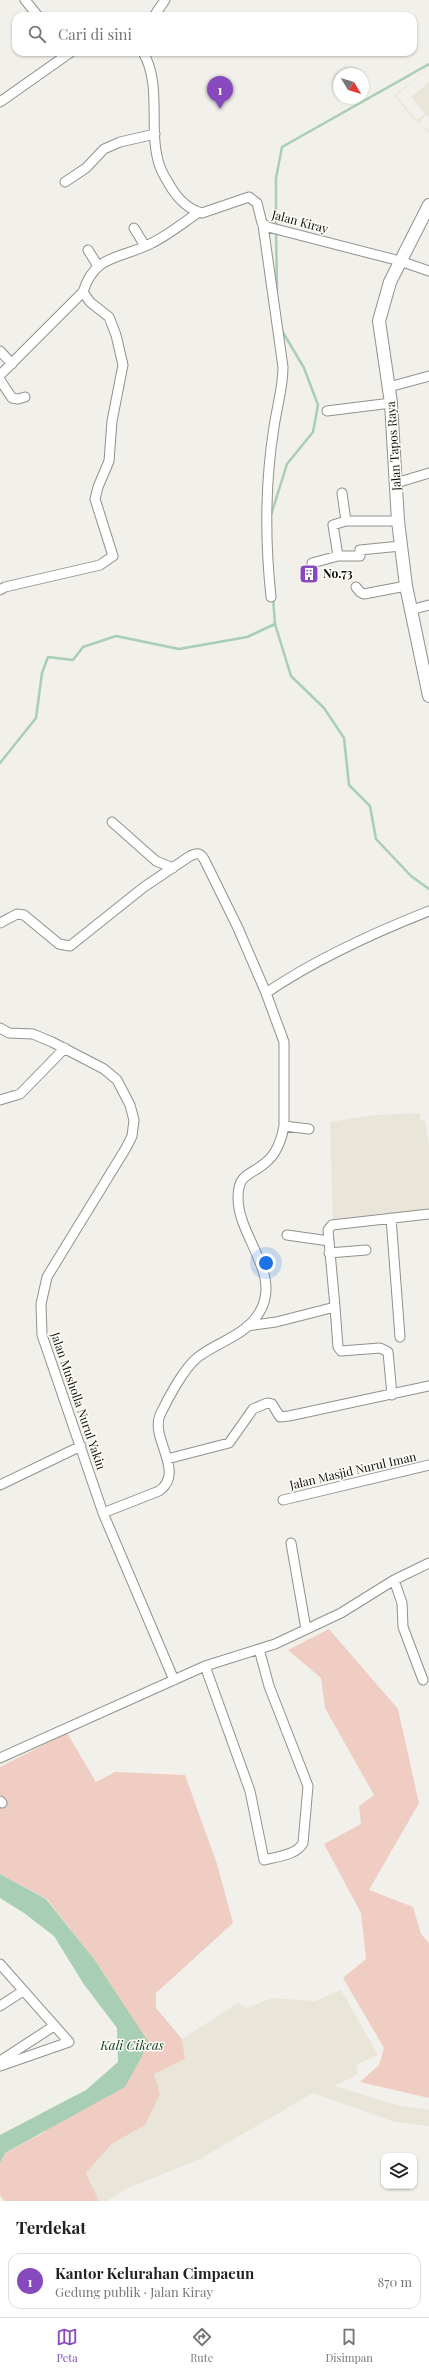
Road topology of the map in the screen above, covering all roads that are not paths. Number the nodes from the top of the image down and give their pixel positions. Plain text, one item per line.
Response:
1 (25, 0) edge
2 (165, 0) edge
3 (35, 12) edge
4 (157, 12) edge
5 (64, 56) edge
6 (144, 56) edge
7 (0, 102) edge
8 (155, 134) junction
9 (65, 182) dead end
10 (429, 206) edge
11 (198, 212) junction
12 (266, 226) junction
13 (134, 228) dead end
14 (145, 246) junction
15 (88, 250) dead end
16 (400, 261) junction
17 (98, 266) junction
18 (429, 271) edge
19 (83, 292) junction
20 (0, 351) edge
21 (12, 364) junction
22 (0, 375) edge
23 (429, 376) edge
24 (0, 380) edge
25 (390, 387) junction
26 (25, 397) dead end
27 (391, 403) junction
28 (327, 411) dead end
29 (429, 473) edge
30 (396, 483) junction
31 (342, 493) dead end
32 (398, 521) junction
33 (346, 522) junction
34 (401, 546) junction
35 (338, 556) junction
36 (312, 563) dead end
37 (406, 586) junction
38 (356, 587) dead end
39 (0, 590) edge
40 (272, 597) dead end
41 (429, 605) edge
42 (410, 610) junction
43 (429, 696) edge
44 (112, 822) dead end
45 (173, 868) junction
46 (429, 911) edge
47 (0, 923) edge
48 (266, 993) junction
49 (0, 1028) edge
50 (65, 1048) junction
51 (0, 1100) edge
52 (284, 1126) junction
53 (309, 1129) dead end
54 (429, 1214) edge
55 (391, 1218) junction
56 (287, 1235) dead end
57 (329, 1241) junction
58 (366, 1250) dead end
59 (329, 1253) junction
60 (334, 1307) junction
61 (247, 1326) junction
62 (400, 1337) dead end
63 (429, 1386) edge
64 (392, 1395) junction
65 (81, 1446) junction
66 (167, 1459) junction
67 (429, 1465) edge
68 (0, 1485) edge
69 (283, 1500) dead end
70 (103, 1513) junction
71 (291, 1543) dead end
72 (429, 1563) edge
73 (394, 1580) junction
74 (306, 1629) junction
75 (259, 1649) junction
76 (205, 1666) junction
77 (174, 1680) junction
78 (423, 1680) dead end
79 (0, 1758) edge
80 (0, 1964) edge
81 (23, 1991) junction
82 (0, 2006) edge
83 (54, 2026) junction
84 (0, 2061) edge
85 (0, 2066) edge

1 - 3 street
2 - 4 street
5 - 7 street
6 - 8 street
8 - 9 street
8 - 11 street
10 - 16 main road, Jalan Tapos Raya
11 - 12 street, Jalan Kiray
11 - 14 street
12 - 16 street, Jalan Kiray
12 - 40 street
13 - 14 street
14 - 17 street
15 - 17 street
16 - 18 street, Jalan Kiray
16 - 25 main road, Jalan Tapos Raya
17 - 19 street
19 - 21 street
19 - 39 street
20 - 21 street
21 - 22 street
23 - 25 street
24 - 26 street
25 - 27 main road, Jalan Tapos Raya
27 - 28 street
27 - 30 main road, Jalan Tapos Raya
29 - 30 street
30 - 32 main road, Jalan Tapos Raya
31 - 33 street
32 - 33 street
32 - 34 main road, Jalan Tapos Raya
33 - 35 street
34 - 35 street
34 - 37 main road, Jalan Tapos Raya
35 - 36 street
37 - 38 street
37 - 42 main road, Jalan Tapos Raya
41 - 42 street
42 - 43 main road, Jalan Tapos Raya
44 - 45 street
45 - 47 street
45 - 48 street
46 - 48 street
48 - 52 street
49 - 50 street, Jalan Musholla Nurul Yakin
50 - 51 street
50 - 65 street, Jalan Musholla Nurul Yakin
52 - 53 street
52 - 61 street
54 - 55 street
55 - 57 street
55 - 62 street
56 - 57 street
57 - 59 street
58 - 59 street
59 - 60 street
60 - 61 street
60 - 64 street
61 - 66 street
63 - 64 street
64 - 66 street
65 - 68 street
65 - 70 street, Jalan Musholla Nurul Yakin
66 - 70 street
67 - 69 street, Jalan Masjid Nurul Iman
70 - 77 street, Jalan Musholla Nurul Yakin
71 - 74 street
72 - 73 street
73 - 74 street
73 - 78 street
74 - 75 street
75 - 76 street
75 - 76 street
76 - 77 street
77 - 79 street
80 - 81 street
81 - 82 street
81 - 83 street
83 - 84 street
83 - 85 street

